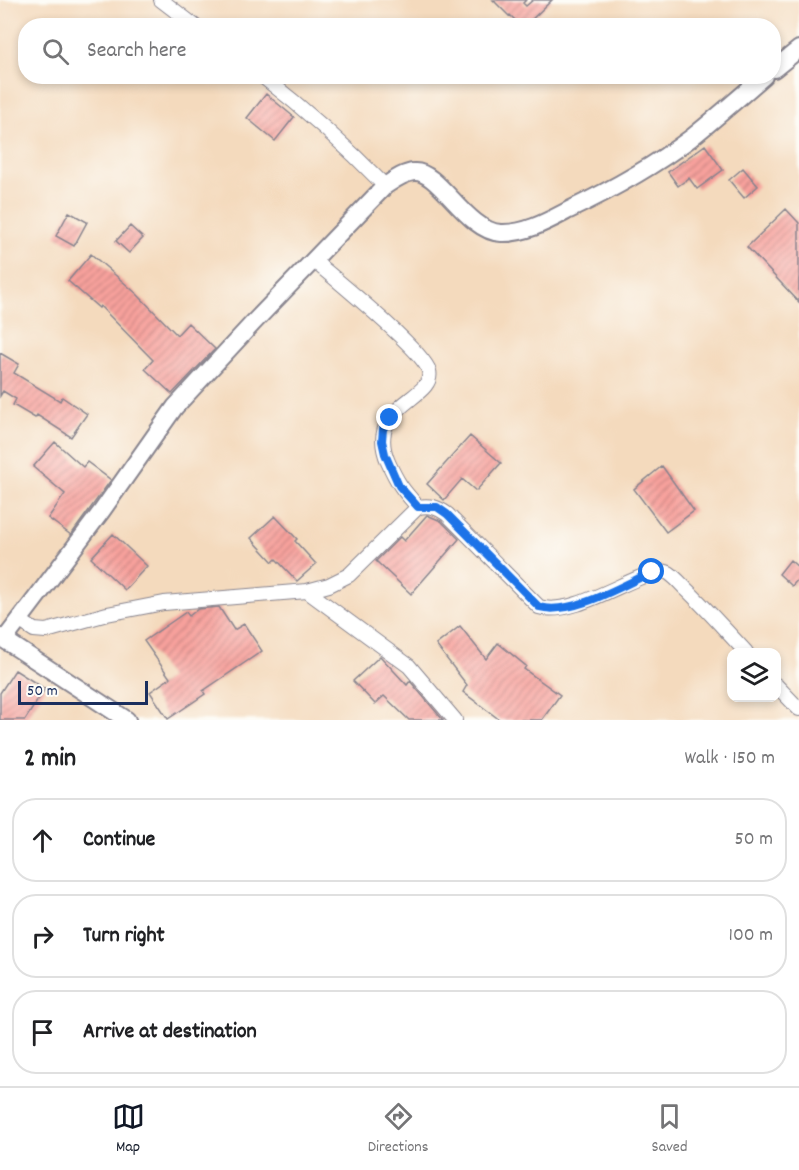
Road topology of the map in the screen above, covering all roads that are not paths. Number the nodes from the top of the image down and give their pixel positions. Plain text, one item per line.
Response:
1 (161, 0) edge
2 (185, 18) edge
3 (799, 49) edge
4 (781, 63) edge
5 (273, 84) edge
6 (754, 84) edge
7 (385, 186) junction
8 (314, 261) junction
9 (418, 507) junction
10 (307, 591) junction
11 (19, 620) junction
12 (2, 638) edge
13 (742, 648) edge
14 (781, 689) edge
15 (799, 709) edge
16 (127, 720) edge
17 (455, 720) edge

1 - 2 street
3 - 4 street
5 - 7 street
6 - 7 street
7 - 8 street
8 - 9 street
8 - 11 street
9 - 10 street
9 - 13 street
10 - 11 street
10 - 17 street
11 - 12 street
12 - 16 street
14 - 15 street

